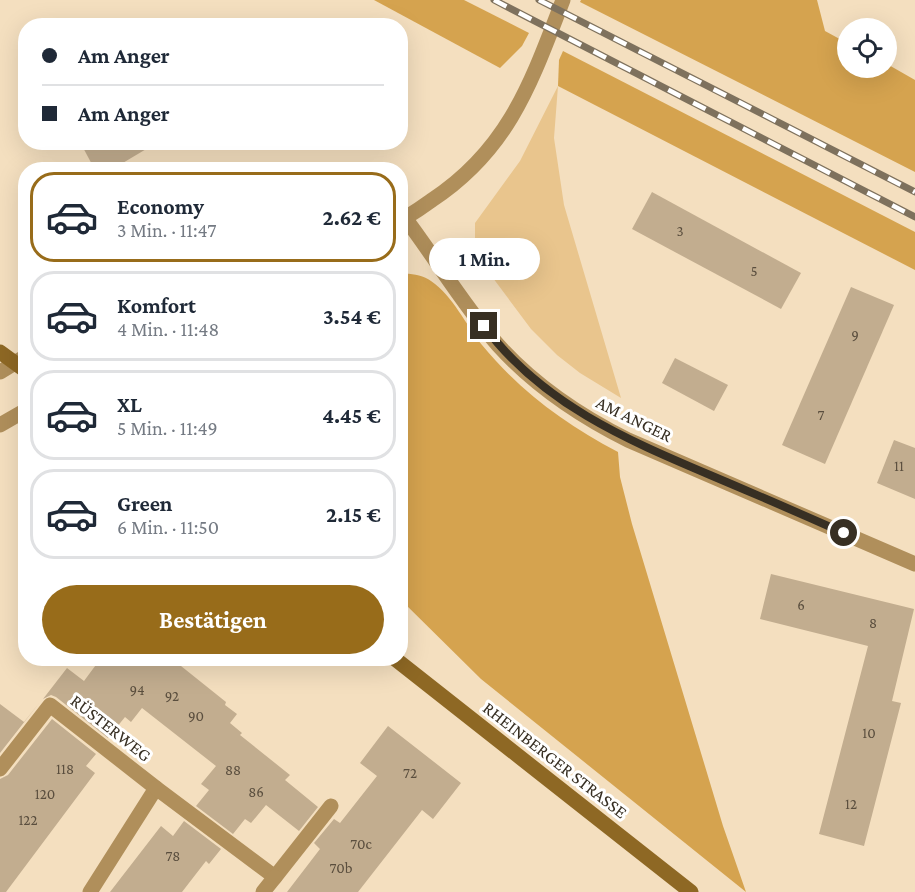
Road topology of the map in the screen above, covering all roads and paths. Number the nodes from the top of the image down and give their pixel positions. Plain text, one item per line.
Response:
1 (562, 0) edge
2 (408, 216) edge
3 (408, 226) edge
4 (0, 352) edge
5 (18, 361) edge
6 (18, 365) edge
7 (0, 372) edge
8 (18, 415) edge
9 (0, 425) edge
10 (915, 564) edge
11 (404, 666) edge
12 (0, 769) edge
13 (156, 788) junction
14 (331, 806) dead end
15 (274, 878) junction
16 (90, 892) edge
17 (263, 892) edge
18 (691, 892) edge

1 - 2 street
3 - 10 street, AM ANGER
4 - 5 main road
6 - 7 street
8 - 9 street
11 - 18 main road, RHEINBERGER STRASSE
12 - 13 street, RÜSTERWEG
13 - 15 street, RÜSTERWEG
13 - 16 street, RÜSTERWEG
14 - 15 street
15 - 17 street

